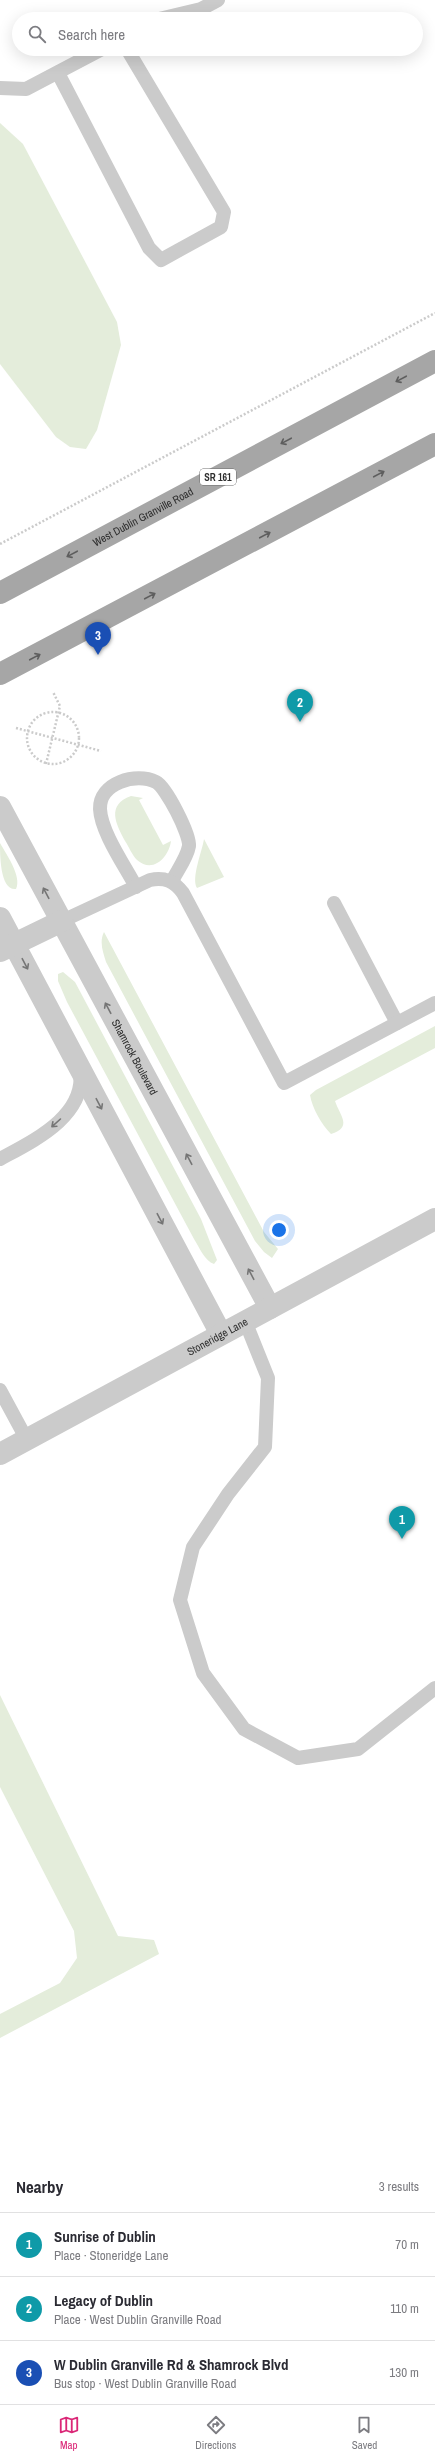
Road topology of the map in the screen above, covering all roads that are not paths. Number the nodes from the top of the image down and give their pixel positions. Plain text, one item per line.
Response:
1 (218, 0) edge
2 (188, 12) edge
3 (89, 56) edge
4 (131, 56) edge
5 (58, 73) junction
6 (0, 88) edge
7 (435, 361) edge
8 (435, 444) edge
9 (0, 593) edge
10 (0, 674) edge
11 (0, 807) edge
12 (172, 881) junction
13 (136, 886) junction
14 (334, 903) dead end
15 (0, 918) edge
16 (62, 921) junction
17 (7, 947) edge
18 (435, 1003) edge
19 (397, 1023) junction
20 (78, 1064) junction
21 (0, 1159) edge
22 (435, 1220) edge
23 (270, 1308) junction
24 (245, 1321) junction
25 (221, 1334) junction
26 (0, 1390) edge
27 (27, 1440) junction
28 (0, 1454) edge
29 (435, 1688) edge

1 - 2 lane
3 - 5 lane
4 - 5 lane
5 - 6 lane
7 -> 9 main road, West Dublin Granville Road / SR 161
10 -> 8 main road
16 -> 11 street, Shamrock Boulevard
12 - 13 lane
12 - 13 lane
12 - 19 lane
13 - 16 lane
14 - 19 lane
15 - 17 street
16 - 17 street
23 -> 16 street, Shamrock Boulevard
17 -> 20 street
18 - 19 lane
20 -> 21 lane
20 -> 25 street
22 - 23 street, Stoneridge Lane
23 - 24 street, Stoneridge Lane
24 - 25 street, Stoneridge Lane
24 - 29 lane
25 - 27 street, Stoneridge Lane
26 - 27 lane
27 - 28 street, Stoneridge Lane

